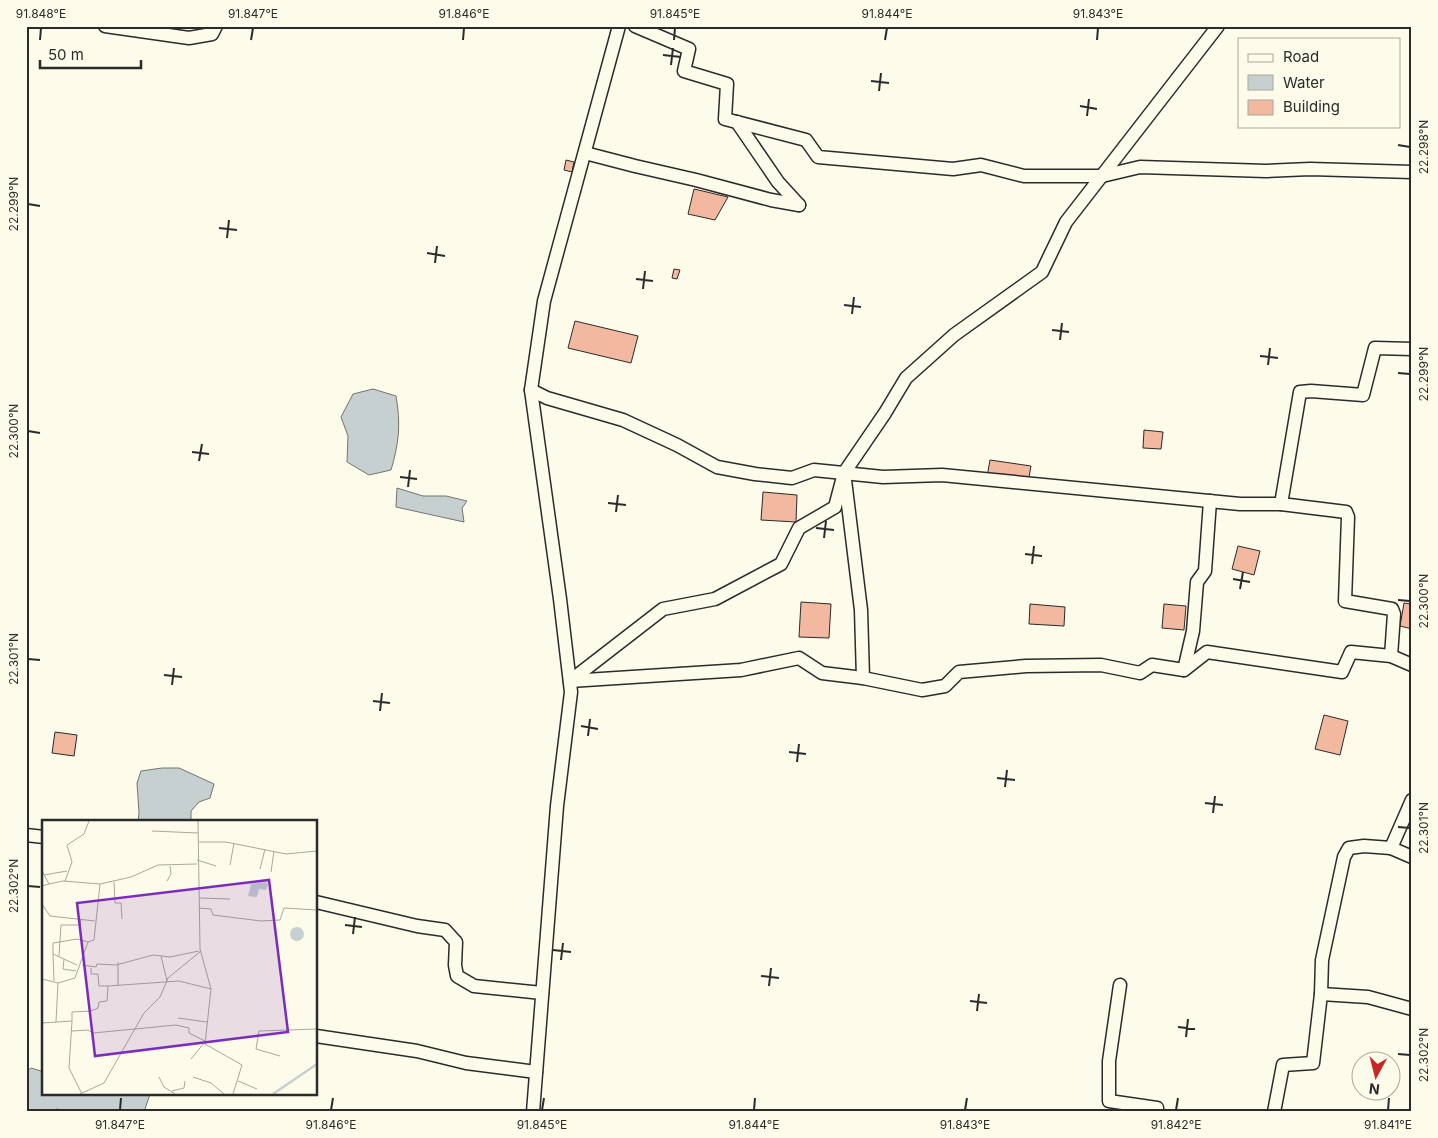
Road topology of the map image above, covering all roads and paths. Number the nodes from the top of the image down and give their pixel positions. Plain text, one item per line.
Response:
1 (105, 26) edge
2 (216, 26) edge
3 (619, 26) edge
4 (635, 26) edge
5 (1218, 26) edge
6 (737, 122) junction
7 (585, 153) junction
8 (1412, 172) edge
9 (1102, 176) junction
10 (1412, 349) edge
11 (531, 390) junction
12 (844, 473) junction
13 (1210, 501) junction
14 (1281, 504) junction
15 (1391, 656) junction
16 (1412, 665) edge
17 (1184, 670) junction
18 (863, 678) junction
19 (570, 681) junction
20 (1412, 800) edge
21 (26, 835) edge
22 (42, 837) edge
23 (1391, 848) junction
24 (1412, 856) edge
25 (318, 902) edge
26 (1120, 985) dead end
27 (542, 993) junction
28 (1321, 994) junction
29 (1412, 1008) edge
30 (318, 1036) edge
31 (536, 1072) junction
32 (533, 1112) edge
33 (1157, 1112) edge
34 (1274, 1112) edge

1 - 2 street
3 - 7 street
4 - 6 street
5 - 9 street
6 - 7 street
6 - 9 street
7 - 11 street
8 - 9 street
9 - 12 street
10 - 14 street
11 - 12 street
11 - 19 street
12 - 13 street
12 - 18 street
12 - 19 street
13 - 14 street
13 - 17 street
14 - 15 street
15 - 16 street
15 - 17 street
17 - 18 street
18 - 19 street
19 - 27 street
20 - 23 street
21 - 22 street
23 - 24 street
23 - 28 street
25 - 27 street
26 - 33 street
27 - 31 street
28 - 29 street
28 - 34 street
30 - 31 street
31 - 32 street

